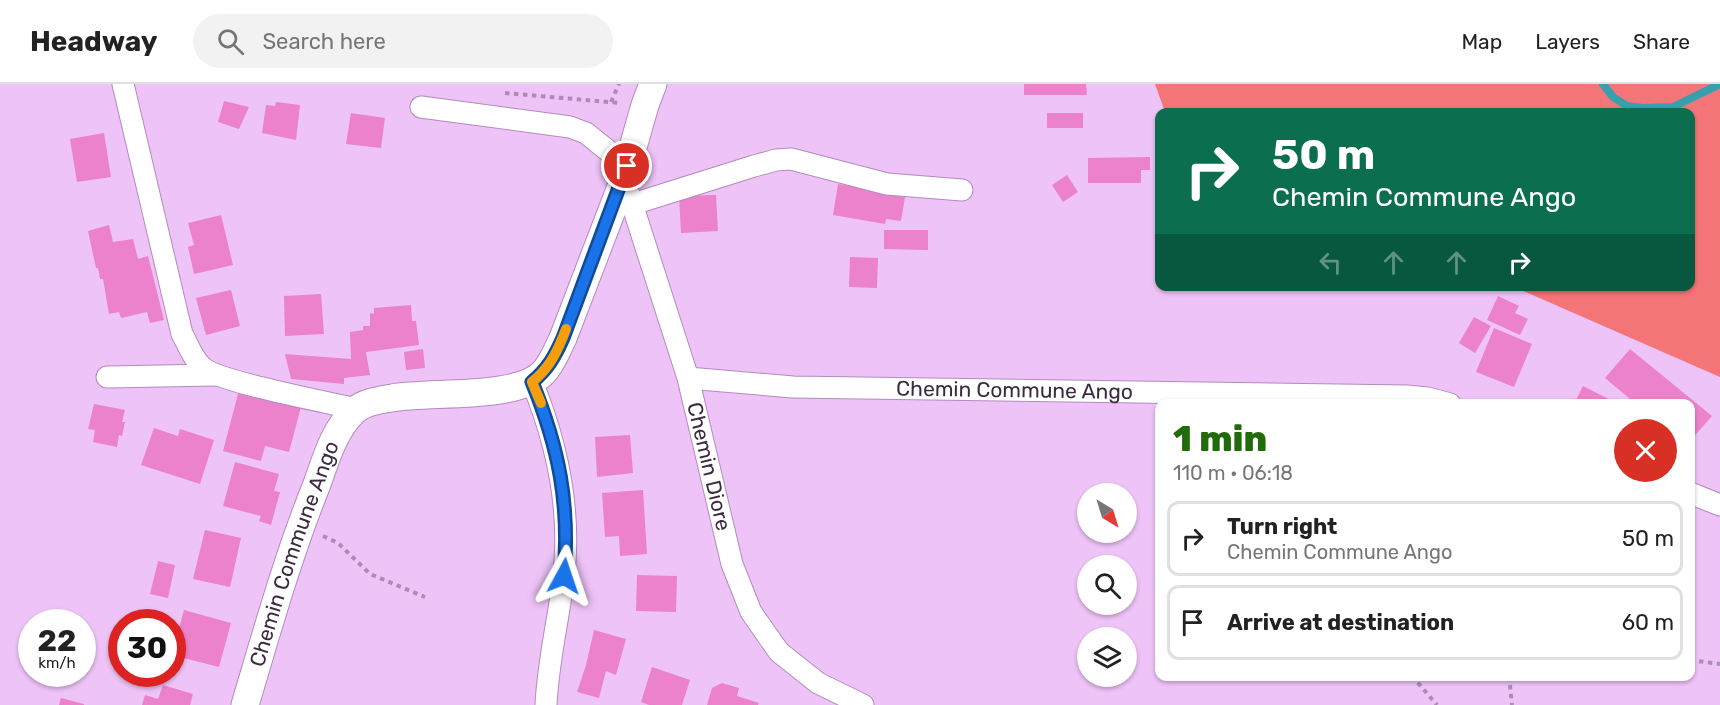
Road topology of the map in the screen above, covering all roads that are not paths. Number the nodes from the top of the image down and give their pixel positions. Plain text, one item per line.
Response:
1 (123, 84) edge
2 (649, 95) edge
3 (421, 107) dead end
4 (628, 183) junction
5 (962, 190) dead end
6 (215, 375) junction
7 (107, 377) dead end
8 (688, 378) junction
9 (532, 382) junction
10 (1432, 399) edge
11 (356, 409) junction
12 (1695, 496) edge
13 (1720, 505) edge
14 (244, 705) edge
15 (546, 705) edge
16 (864, 705) edge

1 - 6 street
2 - 4 street
3 - 4 street
4 - 5 street
4 - 8 street, Chemin Diore
4 - 9 street
6 - 7 street
6 - 11 street
8 - 10 street, Chemin Commune Ango
8 - 16 street, Chemin Diore
9 - 11 street
9 - 15 street
11 - 14 street, Chemin Commune Ango
12 - 13 street

